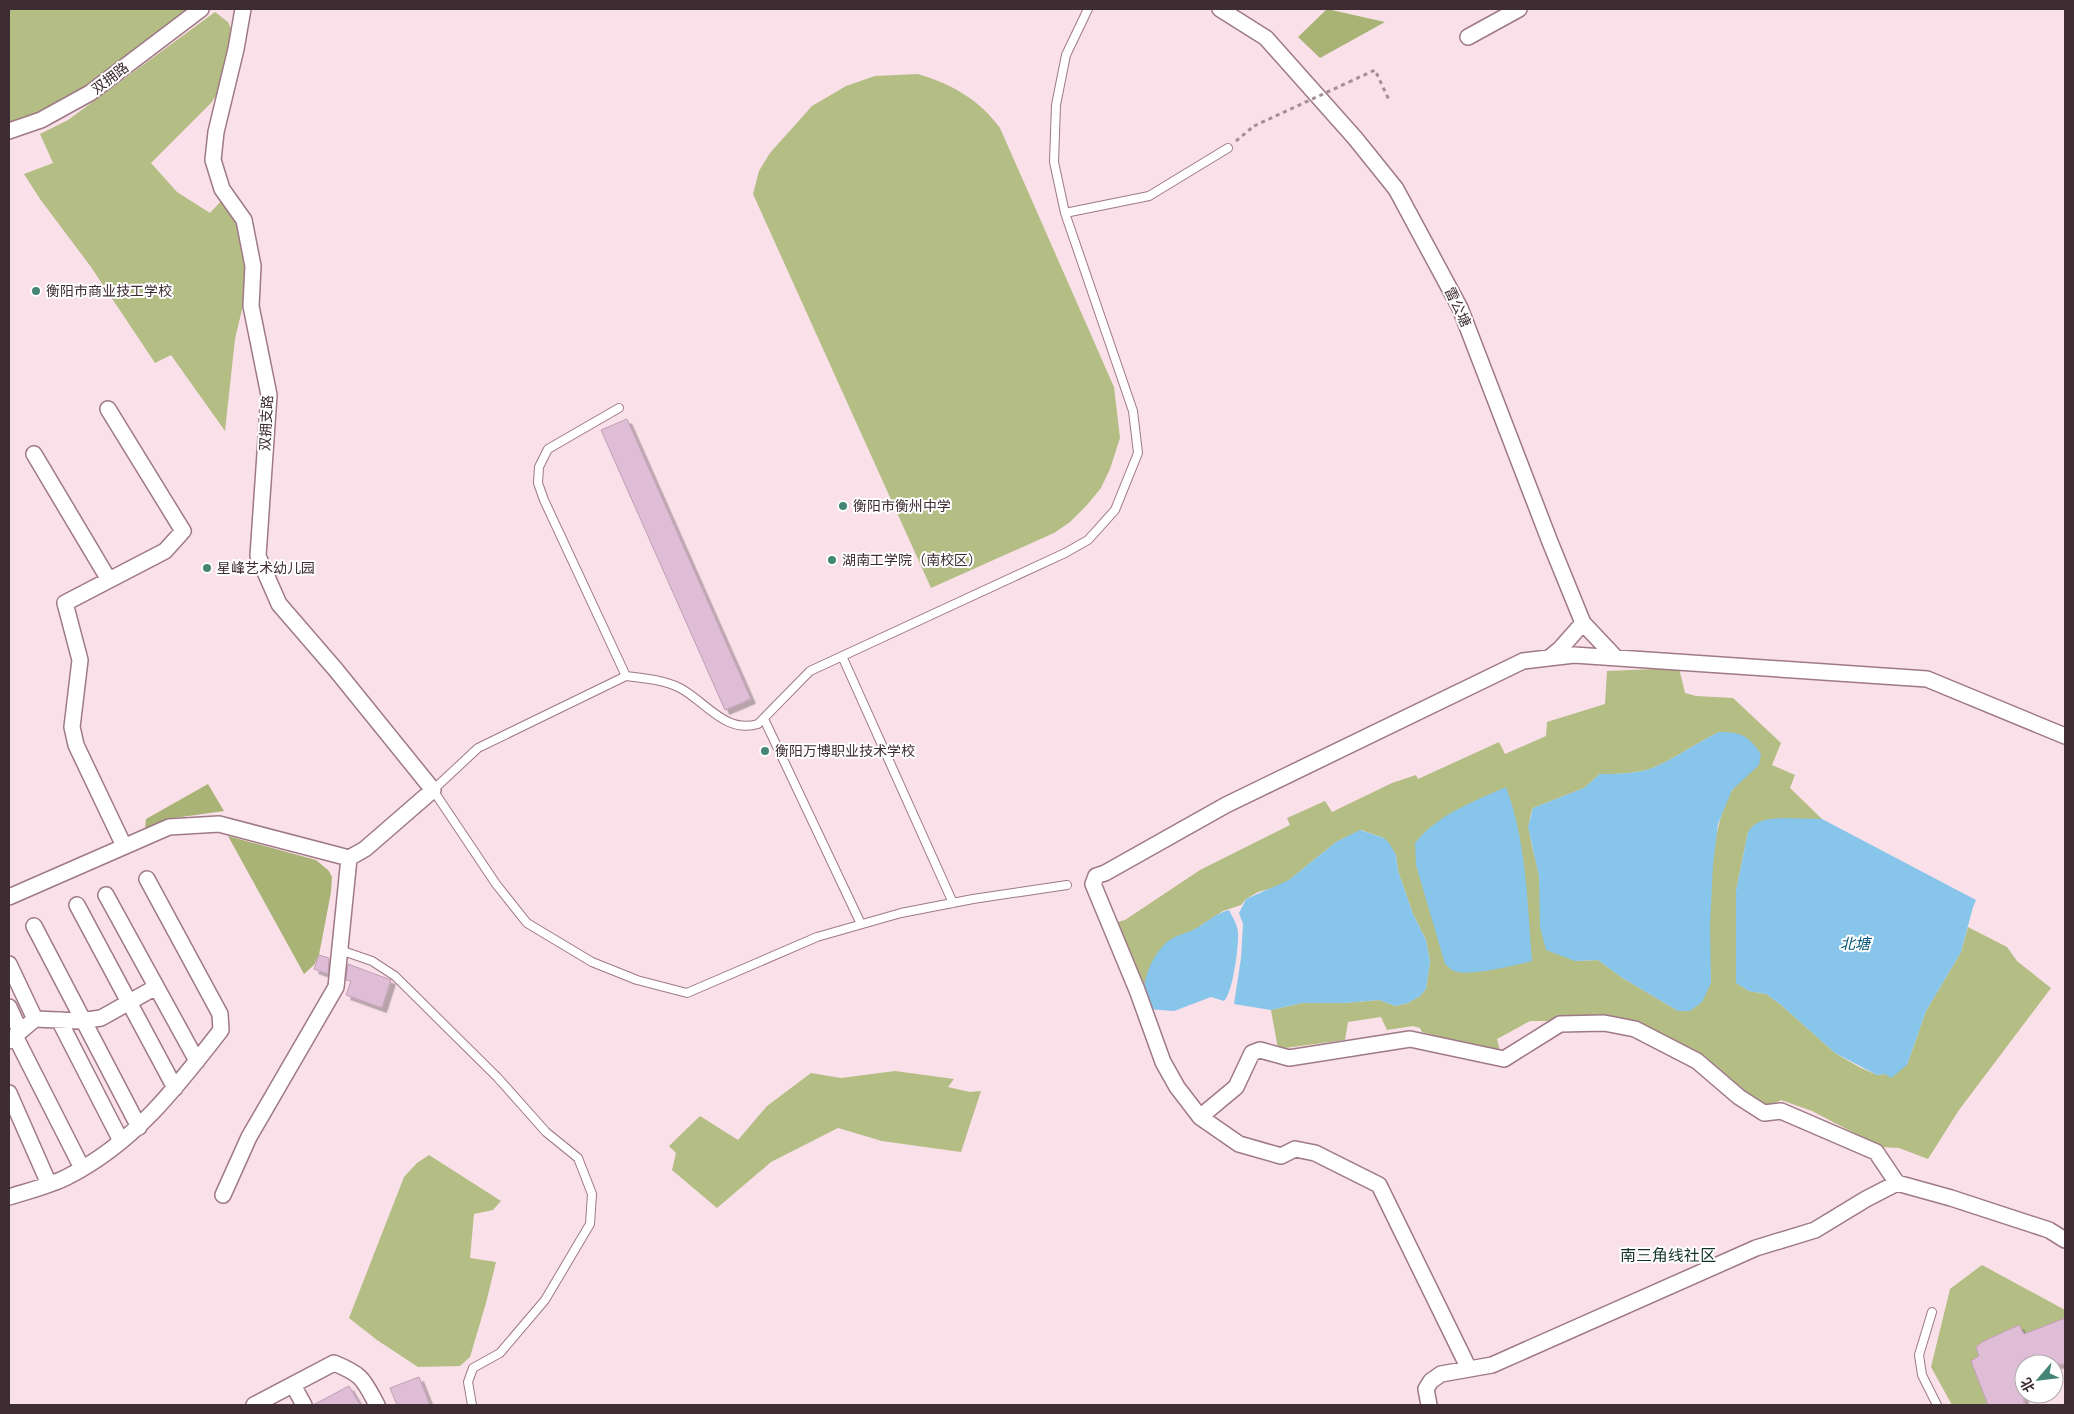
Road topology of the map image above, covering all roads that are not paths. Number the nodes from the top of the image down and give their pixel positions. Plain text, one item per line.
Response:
1 (201, 9) edge
2 (243, 9) edge
3 (1088, 9) edge
4 (1220, 9) edge
5 (1519, 9) edge
6 (1468, 37) dead end
7 (9, 131) edge
8 (1228, 148) road end
9 (1065, 213) junction
10 (619, 408) dead end
11 (108, 410) dead end
12 (34, 454) dead end
13 (109, 580) junction
14 (1583, 623) junction
15 (842, 656) junction
16 (1549, 658) junction
17 (1616, 658) junction
18 (626, 676) junction
19 (764, 718) junction
20 (2065, 736) edge
21 (433, 790) junction
22 (124, 846) junction
23 (349, 858) junction
24 (148, 878) dead end
25 (1067, 885) dead end
26 (106, 895) dead end
27 (9, 897) edge
28 (953, 903) junction
29 (77, 905) dead end
30 (861, 924) junction
31 (34, 926) dead end
32 (340, 950) junction
33 (9, 964) edge
34 (156, 987) junction
35 (130, 1003) junction
36 (9, 1007) edge
37 (35, 1019) junction
38 (59, 1020) junction
39 (83, 1020) junction
40 (14, 1036) edge
41 (197, 1061) junction
42 (175, 1088) junction
43 (9, 1093) edge
44 (1200, 1117) junction
45 (139, 1128) junction
46 (121, 1141) junction
47 (82, 1168) junction
48 (1897, 1183) junction
49 (49, 1184) junction
50 (223, 1195) dead end
51 (9, 1198) edge
52 (2065, 1240) edge
53 (1932, 1312) dead end
54 (1469, 1369) junction
55 (292, 1385) junction
56 (254, 1405) edge
57 (304, 1405) edge
58 (377, 1405) edge
59 (472, 1405) edge
60 (1429, 1405) edge
61 (1937, 1405) edge

1 - 7 street, 双拥路
2 - 21 street, 双拥支路
3 - 9 lane
4 - 14 street, 雷公塘
5 - 6 street
8 - 9 lane
9 - 15 lane
10 - 18 lane
11 - 13 street
12 - 13 street
13 - 22 street
14 - 16 street
14 - 17 street, 雷公塘
15 - 19 lane
15 - 28 lane
16 - 17 street
16 - 44 street
17 - 20 street
18 - 19 lane
18 - 21 lane
19 - 30 lane
21 - 23 street
21 - 30 lane
22 - 23 street
22 - 27 street
23 - 32 street
24 - 41 street
25 - 28 lane
26 - 34 street
28 - 30 lane
29 - 35 street
31 - 39 street
32 - 50 street
32 - 59 lane
33 - 37 street
34 - 35 street
34 - 41 street
35 - 39 street
35 - 42 street
36 - 40 street
37 - 38 street
37 - 40 street
38 - 39 street
38 - 46 street
39 - 45 street
40 - 47 street
41 - 42 street
42 - 45 street
43 - 49 street
44 - 48 street
44 - 54 street
45 - 46 street
46 - 47 street
47 - 49 street
48 - 52 street
48 - 54 street
49 - 51 street
53 - 61 lane
54 - 60 street
55 - 56 street
55 - 57 street
55 - 58 street

